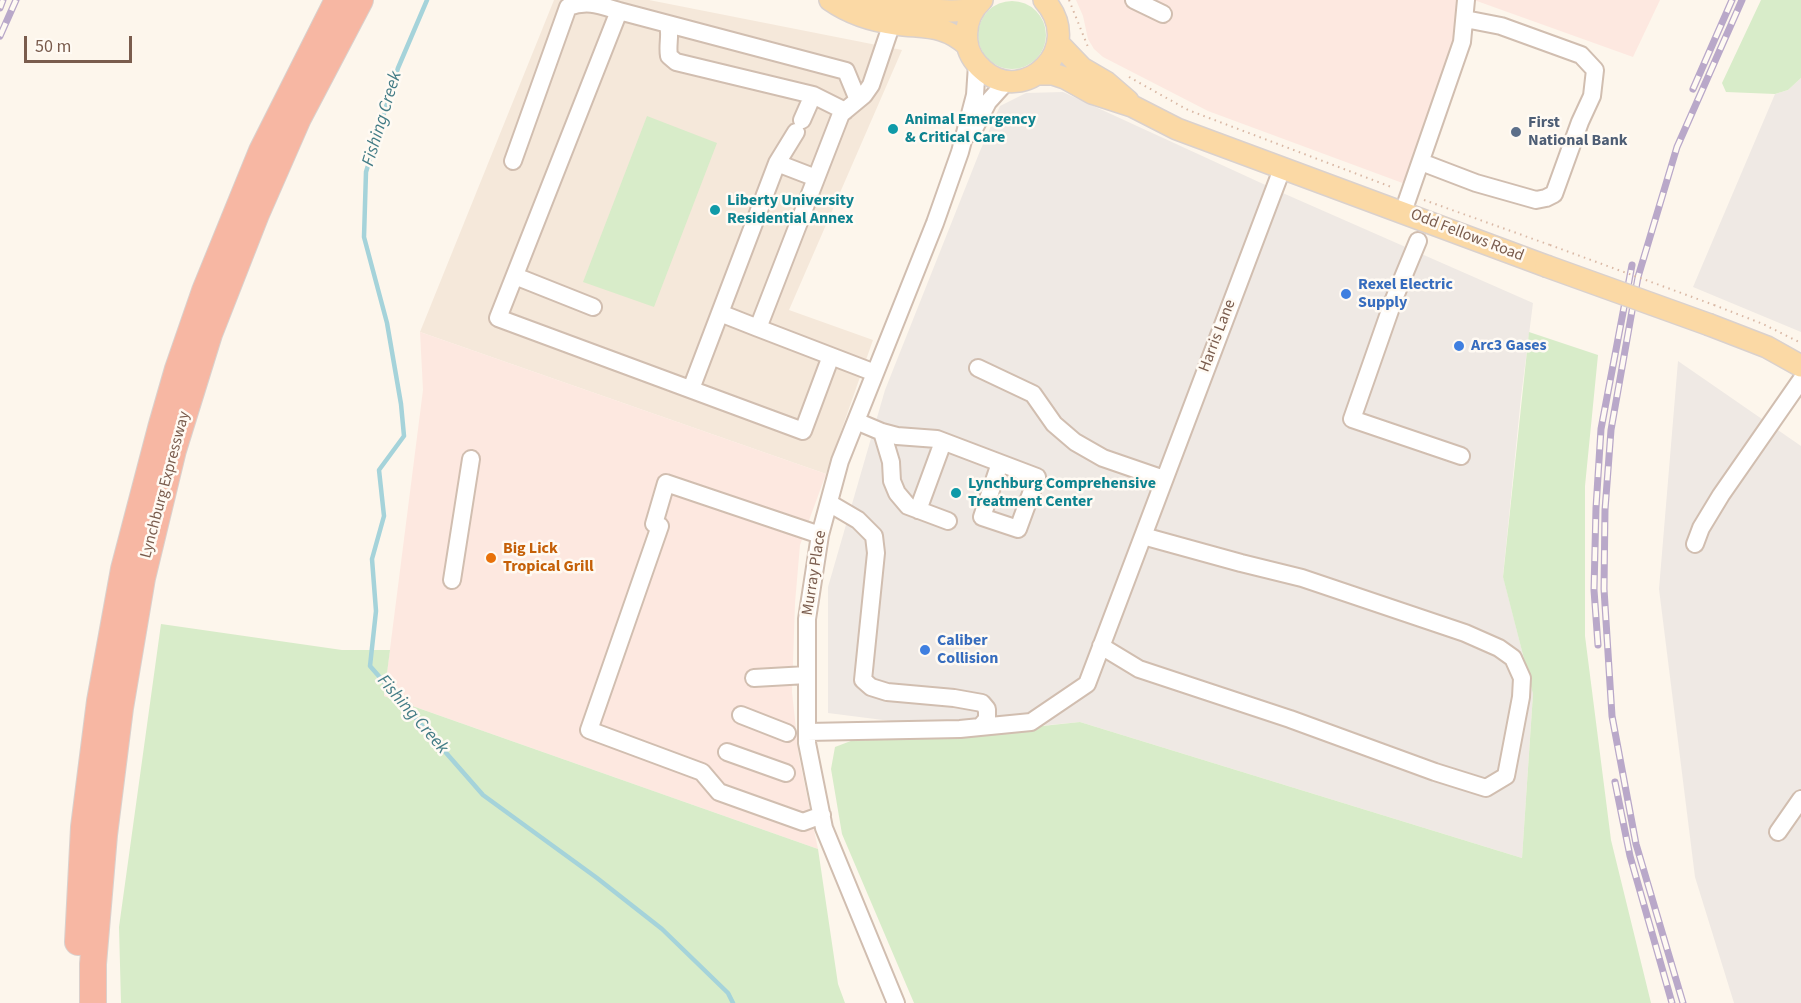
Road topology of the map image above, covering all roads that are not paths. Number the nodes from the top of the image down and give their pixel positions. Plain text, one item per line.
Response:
1 (338, 0) edge
2 (360, 0) edge
3 (373, 0) edge
4 (830, 0) edge
5 (850, 0) edge
6 (1044, 0) edge
7 (1134, 0) edge
8 (1466, 0) edge
9 (978, 5) edge
10 (619, 11) junction
11 (1163, 14) dead end
12 (1465, 19) junction
13 (892, 23) junction
14 (668, 24) junction
15 (1058, 43) junction
16 (967, 45) junction
17 (334, 49) junction
18 (978, 65) junction
19 (1038, 74) junction
20 (1007, 81) junction
21 (813, 95) junction
22 (858, 100) junction
23 (1132, 106) junction
24 (845, 111) junction
25 (960, 152) junction
26 (513, 161) dead end
27 (1421, 162) junction
28 (777, 163) junction
29 (1282, 169) junction
30 (816, 178) junction
31 (1403, 212) junction
32 (1418, 241) dead end
33 (515, 276) junction
34 (593, 307) dead end
35 (720, 313) junction
36 (758, 328) junction
37 (831, 356) junction
38 (1801, 366) edge
39 (978, 368) dead end
40 (875, 373) junction
41 (1801, 380) edge
42 (691, 389) junction
43 (856, 421) junction
44 (882, 432) junction
45 (943, 442) junction
46 (1461, 456) dead end
47 (471, 459) dead end
48 (1000, 463) dead end
49 (1164, 479) junction
50 (829, 503) junction
51 (918, 510) junction
52 (948, 521) dead end
53 (820, 535) junction
54 (1143, 536) junction
55 (1695, 544) dead end
56 (452, 580) dead end
57 (1101, 646) junction
58 (807, 675) junction
59 (754, 678) dead end
60 (741, 715) dead end
61 (980, 727) junction
62 (807, 732) junction
63 (787, 733) dead end
64 (727, 752) dead end
65 (786, 773) dead end
66 (1801, 799) edge
67 (822, 815) junction
68 (1778, 832) dead end
69 (76, 1003) edge
70 (93, 1003) edge
71 (896, 1003) edge

1 - 69 highway, Lynchburg Expressway
2 - 17 highway, Lynchburg Expressway
3 - 17 highway
4 - 13 main road
5 - 9 main road
6 - 15 main road
7 - 11 street
8 - 12 street
9 - 16 main road
10 - 14 street
10 - 26 street
10 - 33 street
12 - 27 street
12 - 27 street
13 - 16 main road
13 - 22 street
14 - 21 street
14 - 22 street
15 - 19 main road
15 - 23 main road, Odd Fellows Road
16 - 18 main road
17 - 70 highway, Lynchburg Expressway
18 - 20 main road
18 - 25 street, Murray Place
19 - 20 main road
19 - 23 main road, Odd Fellows Road
20 - 25 street, Murray Place
21 - 24 street
21 - 28 street
22 - 24 street
23 - 29 main road, Odd Fellows Road
24 - 30 street
25 - 40 street, Murray Place
27 - 31 street
28 - 30 street
28 - 35 street
29 - 31 main road, Odd Fellows Road
29 - 49 street, Harris Lane
30 - 36 street
31 - 38 main road, Odd Fellows Road, bridge
32 - 46 street
33 - 34 street
33 - 42 street
35 - 36 street
35 - 42 street
36 - 37 street
37 - 40 street
37 - 42 street
39 - 49 street
40 - 43 street, Murray Place
41 - 55 street
43 - 44 street
43 - 50 street, Murray Place
44 - 45 street
44 - 51 street
45 - 48 street
45 - 51 street
47 - 56 street
49 - 54 street, Harris Lane
50 - 53 street, Murray Place
50 - 61 street
51 - 52 street
53 - 58 street, Murray Place
53 - 67 street
54 - 57 street, Harris Lane
54 - 57 street
57 - 61 street, Harris Lane
58 - 59 street
58 - 62 street, Murray Place
60 - 63 street
61 - 62 street, Harris Lane
62 - 67 street, Murray Place
64 - 65 street
66 - 68 street
67 - 71 street, Murray Place

